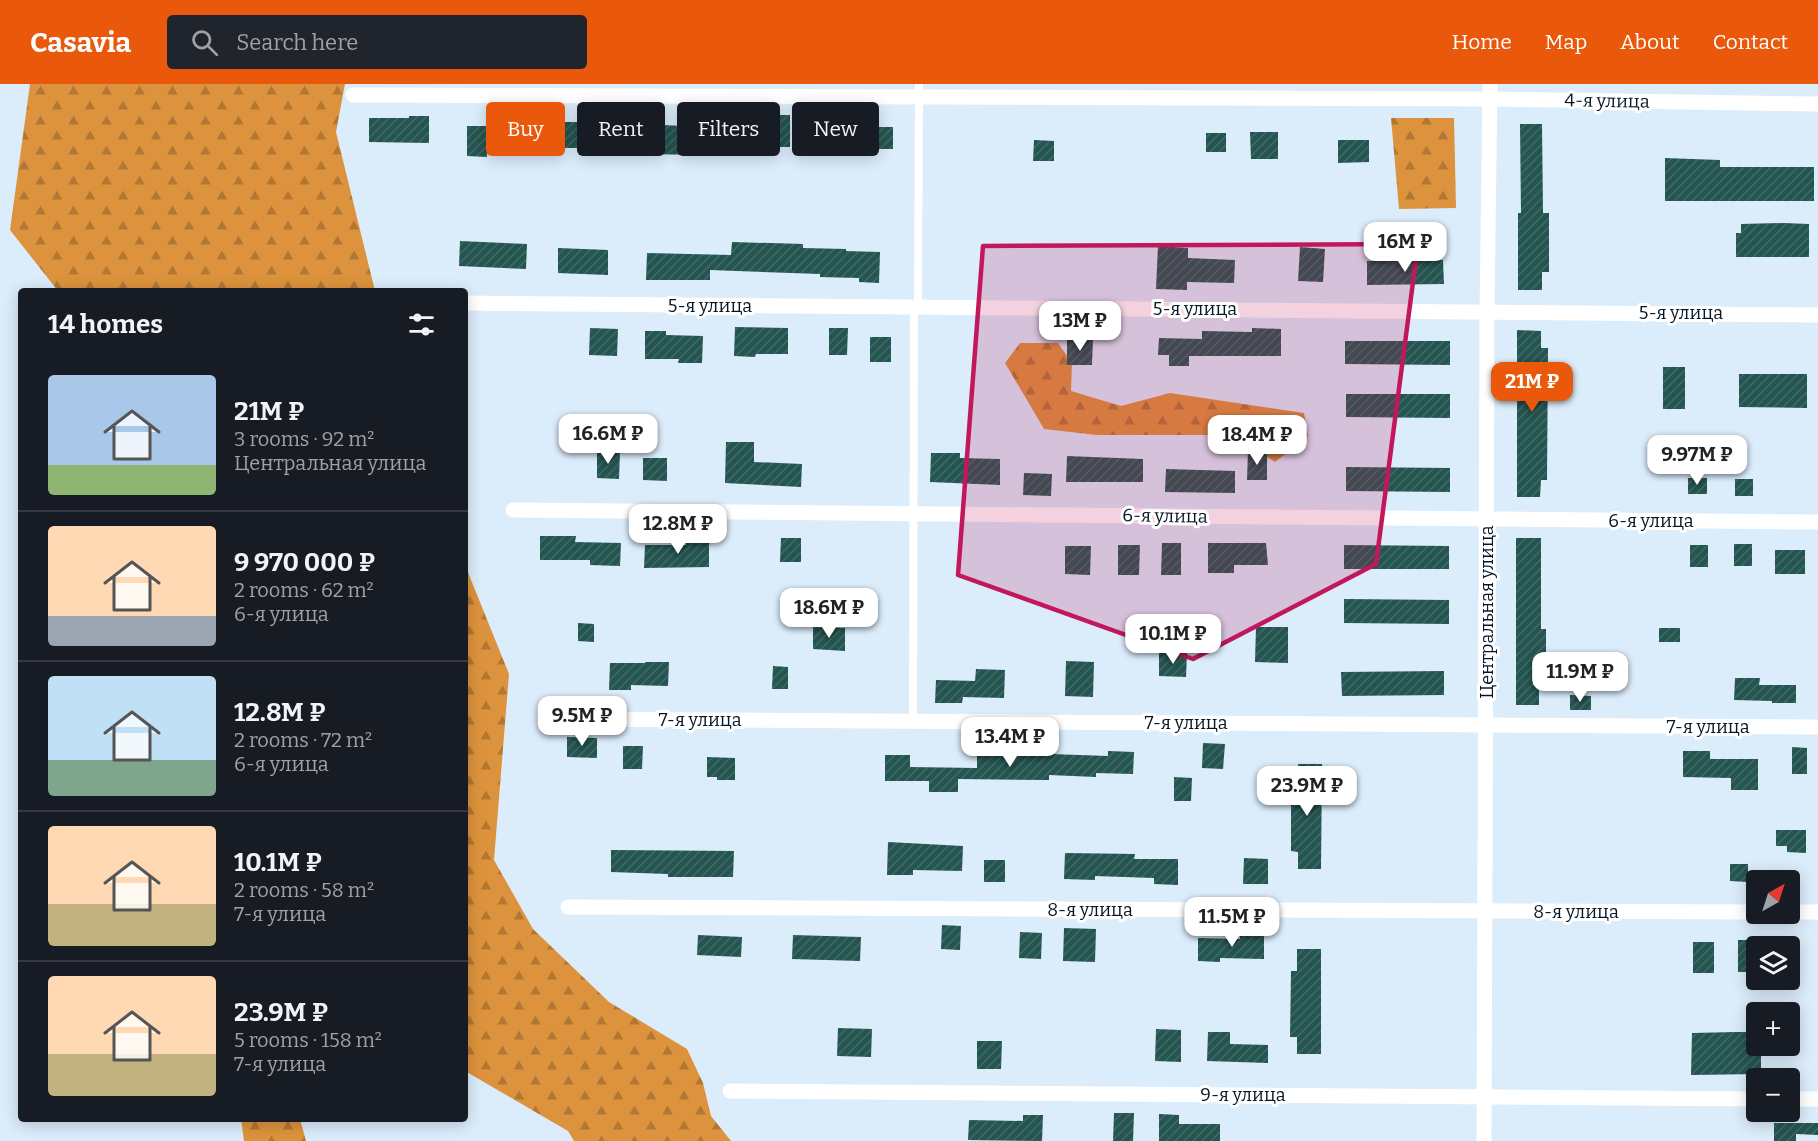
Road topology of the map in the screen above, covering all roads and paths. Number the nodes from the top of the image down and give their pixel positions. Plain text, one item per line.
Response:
1 (919, 91) edge
2 (1490, 91) edge
3 (352, 94) dead end
4 (1818, 104) edge
5 (468, 303) edge
6 (916, 307) junction
7 (1487, 312) junction
8 (1818, 315) edge
9 (513, 510) dead end
10 (914, 513) junction
11 (1487, 519) junction
12 (1818, 522) edge
13 (554, 719) dead end
14 (913, 721) junction
15 (1486, 725) junction
16 (1818, 727) edge
17 (568, 907) dead end
18 (1485, 912) junction
19 (1746, 912) edge
20 (1800, 912) edge
21 (1818, 912) edge
22 (730, 1091) dead end
23 (1484, 1097) junction
24 (1746, 1098) edge
25 (1800, 1099) edge
26 (1818, 1099) edge
27 (1484, 1141) edge

1 - 2 street, 4-я улица
1 - 3 street, 4-я улица
1 - 6 lane
2 - 4 street, 4-я улица
2 - 7 street, Центральная улица
5 - 6 street, 5-я улица
6 - 7 street, 5-я улица
6 - 10 lane
7 - 8 street, 5-я улица
7 - 11 street, Центральная улица
9 - 10 street, 6-я улица
10 - 11 street, 6-я улица
10 - 14 lane
11 - 12 street, 6-я улица
11 - 15 street, Центральная улица
13 - 14 street, 7-я улица
14 - 15 street, 7-я улица
15 - 16 street, 7-я улица
15 - 18 street, Центральная улица
17 - 18 street, 8-я улица
18 - 19 street, 8-я улица
18 - 23 street, Центральная улица
20 - 21 street
22 - 23 street, 9-я улица
23 - 24 street, 9-я улица
23 - 27 street, Центральная улица
25 - 26 street

